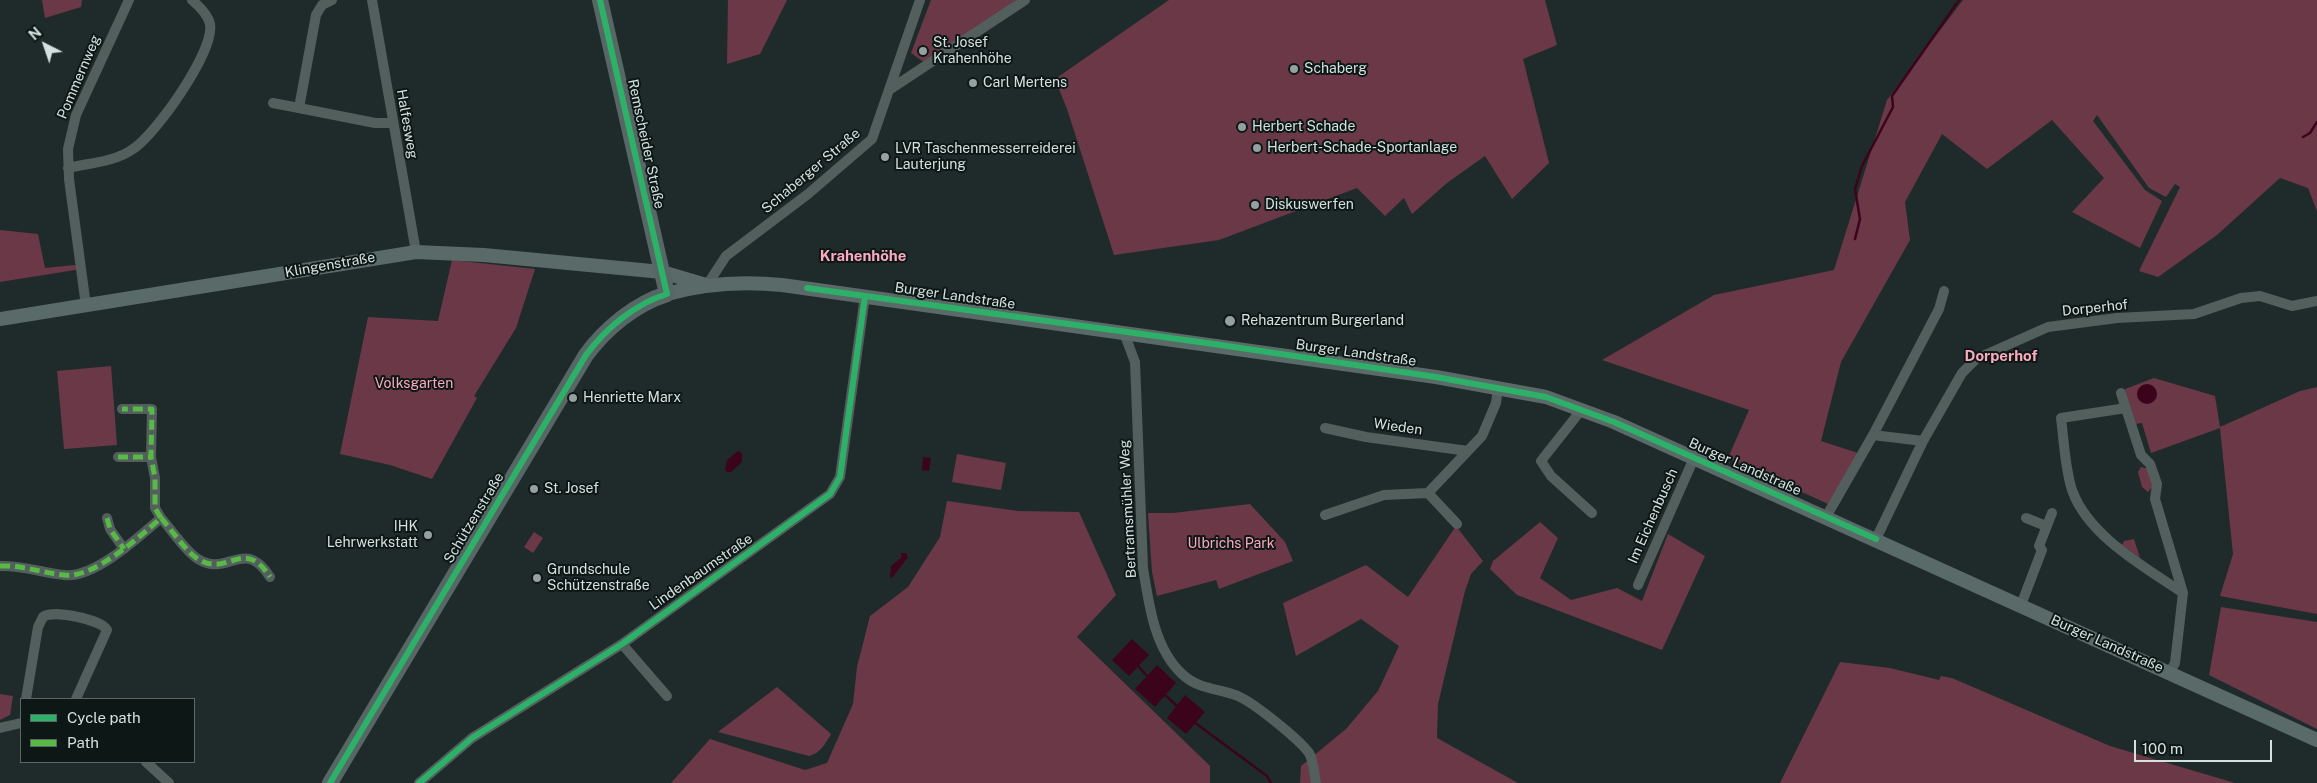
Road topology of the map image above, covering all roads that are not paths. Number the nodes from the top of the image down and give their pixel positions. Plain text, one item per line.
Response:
1 (129, 0) edge
2 (192, 0) edge
3 (332, 0) edge
4 (372, 0) edge
5 (600, 0) edge
6 (920, 0) edge
7 (1025, 0) edge
8 (892, 88) junction
9 (273, 103) dead end
10 (299, 108) junction
11 (393, 123) junction
12 (68, 168) junction
13 (416, 252) junction
14 (662, 272) junction
15 (707, 285) junction
16 (1944, 291) dead end
17 (667, 294) junction
18 (865, 296) junction
19 (2317, 301) edge
20 (86, 306) junction
21 (0, 319) edge
22 (1124, 333) junction
23 (1498, 388) junction
24 (2121, 393) dead end
25 (2126, 408) junction
26 (122, 409) dead end
27 (1582, 409) junction
28 (1325, 428) dead end
29 (1873, 434) junction
30 (1923, 441) junction
31 (1468, 451) junction
32 (118, 457) dead end
33 (150, 457) junction
34 (1694, 458) junction
35 (1428, 493) junction
36 (1592, 513) dead end
37 (2052, 513) dead end
38 (1325, 515) dead end
39 (1826, 517) junction
40 (107, 518) dead end
41 (161, 518) junction
42 (2026, 518) dead end
43 (1457, 524) dead end
44 (2046, 526) junction
45 (1876, 539) junction
46 (124, 549) junction
47 (0, 566) edge
48 (270, 577) dead end
49 (1638, 585) dead end
50 (2182, 593) junction
51 (2021, 605) junction
52 (622, 644) junction
53 (2170, 672) junction
54 (667, 696) dead end
55 (26, 698) edge
56 (76, 698) edge
57 (20, 724) edge
58 (0, 728) edge
59 (2317, 740) edge
60 (147, 763) edge
61 (169, 783) edge
62 (330, 783) edge
63 (419, 783) edge
64 (1316, 783) edge

1 - 12 street, Pommernweg
2 - 12 street
3 - 10 street
4 - 11 street, Halfesweg
5 - 14 main road, Remscheider Straße
6 - 8 street, Schaberger Straße
7 - 8 street
8 - 15 street, Schaberger Straße
9 - 10 street
10 - 11 street
11 - 13 street, Halfesweg
12 - 20 street, Pommernweg
13 - 14 main road, Klingenstraße
13 - 20 main road, Klingenstraße
14 - 15 main road, Burger Landstraße
14 - 17 main road, Remscheider Straße
15 - 17 main road, Burger Landstraße
15 - 18 main road, Burger Landstraße
16 - 29 street
17 - 62 main road, Schützenstraße
18 - 22 main road, Burger Landstraße
18 - 52 street, Lindenbaumstraße
19 - 30 street, Dorperhof
20 - 21 main road, Klingenstraße
22 - 23 main road, Burger Landstraße
22 - 64 street, Bertramsmühler Weg
23 - 27 main road, Burger Landstraße
23 - 31 street
24 - 25 street
25 - 50 street
25 - 50 street
26 - 33 street
27 - 34 main road, Burger Landstraße
27 - 36 street
28 - 31 street, Wieden
29 - 30 street
29 - 39 street
30 - 45 street, Dorperhof
31 - 35 street
32 - 33 street
33 - 41 street
34 - 39 main road, Burger Landstraße
34 - 49 street, Im Eichenbusch
35 - 38 street
35 - 43 street
37 - 44 street
39 - 45 main road, Burger Landstraße
40 - 46 street
41 - 46 street
41 - 48 street
42 - 44 street
44 - 51 street
45 - 51 main road, Burger Landstraße
46 - 47 street
50 - 53 street
51 - 53 main road, Burger Landstraße
52 - 54 street
52 - 63 street, Lindenbaumstraße
53 - 59 main road, Burger Landstraße
55 - 56 street
57 - 58 street
60 - 61 street

